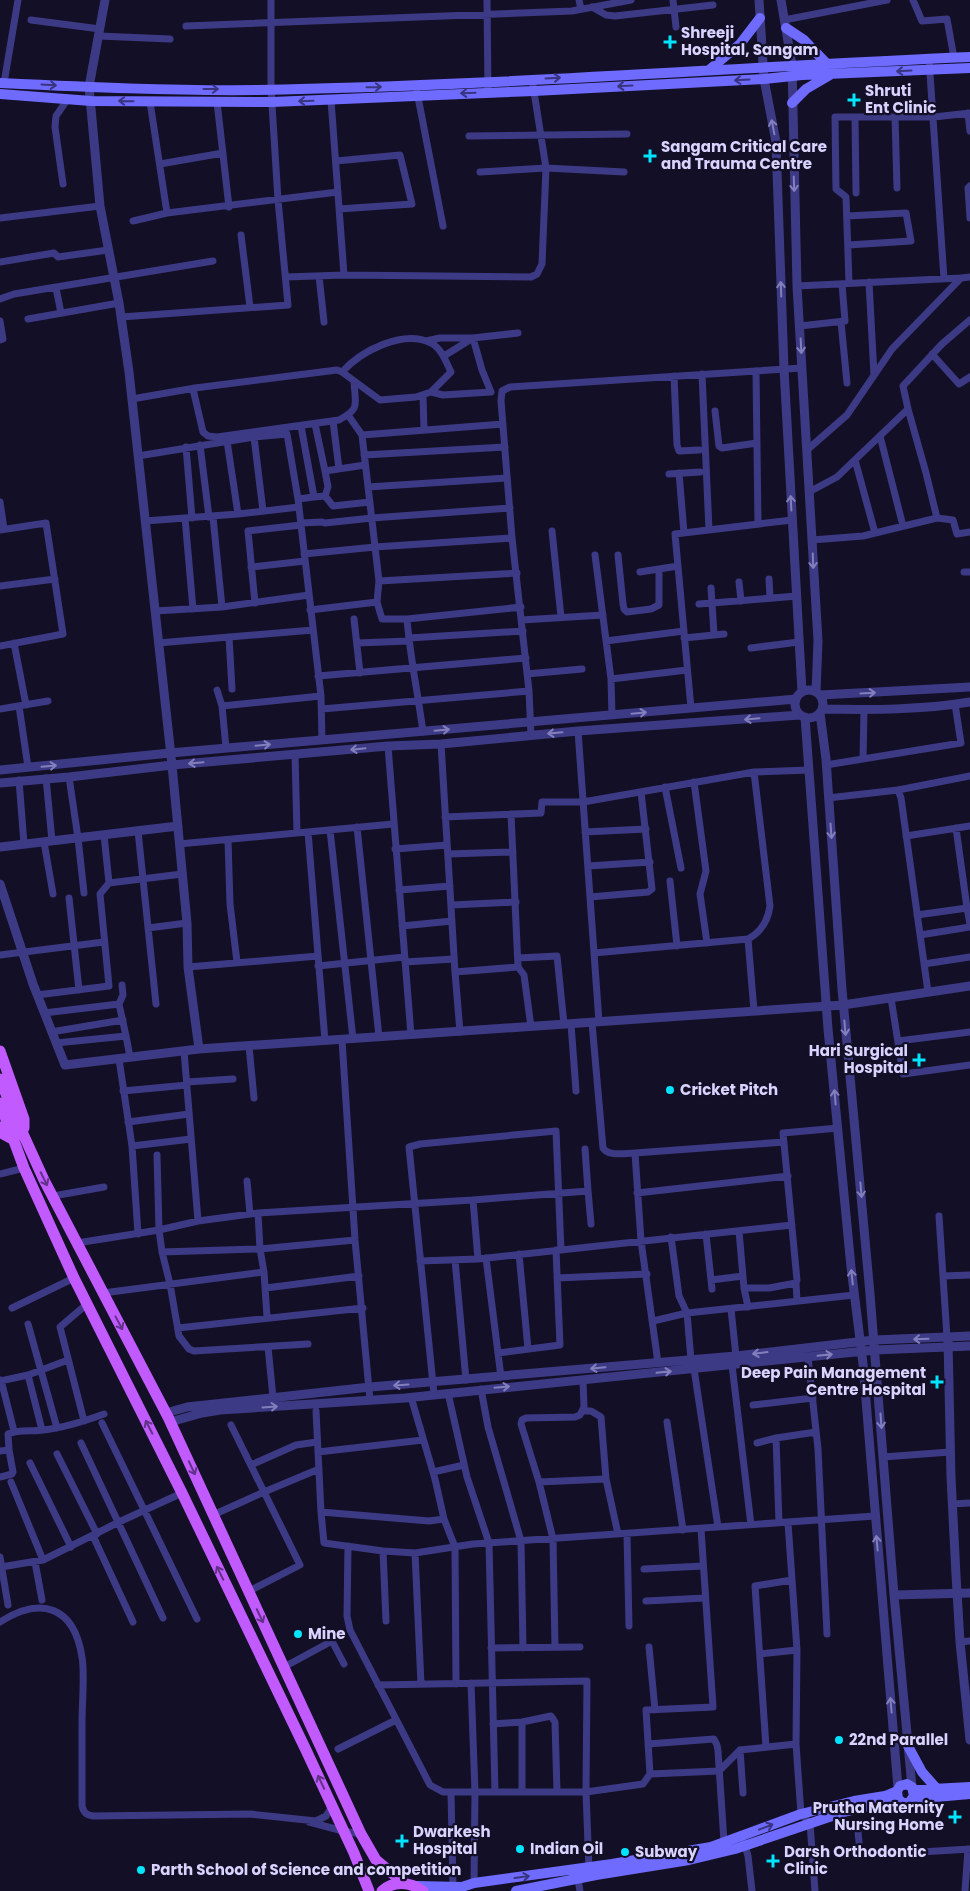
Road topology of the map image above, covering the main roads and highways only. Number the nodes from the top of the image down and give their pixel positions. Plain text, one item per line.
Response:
1 (760, 18) road end
2 (785, 24) road end
3 (970, 57) edge
4 (827, 64) junction
5 (970, 68) edge
6 (709, 70) junction
7 (830, 75) junction
8 (2, 83) edge
9 (488, 87) junction
10 (417, 90) junction
11 (0, 94) edge
12 (792, 104) road end
13 (0, 1051) edge
14 (0, 1080) edge
15 (0, 1103) edge
16 (6, 1120) edge
17 (19, 1137) junction
18 (908, 1746) road end
19 (970, 1787) edge
20 (938, 1789) junction
21 (913, 1792) junction
22 (898, 1793) junction
23 (970, 1794) edge
24 (744, 1840) junction
25 (589, 1871) junction
26 (540, 1874) junction
27 (404, 1883) junction
28 (542, 1886) junction
29 (420, 1889) edge
30 (369, 1891) edge
31 (382, 1891) edge
32 (516, 1891) edge

1 - 6 main road
2 - 4 main road
3 - 4 main road
4 - 6 main road
5 -> 7 main road
9 -> 6 main road
7 -> 9 main road
7 - 12 main road
8 -> 10 main road
9 - 10 main road
10 -> 11 main road
13 - 17 main road
14 - 16 main road
15 - 16 main road
16 - 17 main road
16 - 17 main road
17 -> 27 main road
30 -> 17 main road
18 - 20 main road
19 - 20 main road
20 - 21 main road
21 - 22 main road
21 - 22 main road
21 - 23 main road
22 - 24 main road
24 -> 22 main road
24 - 25 main road
24 - 25 main road
25 - 26 main road
25 - 28 main road
26 - 28 main road
29 -> 26 main road
27 - 29 main road
27 - 31 main road
28 - 32 main road

